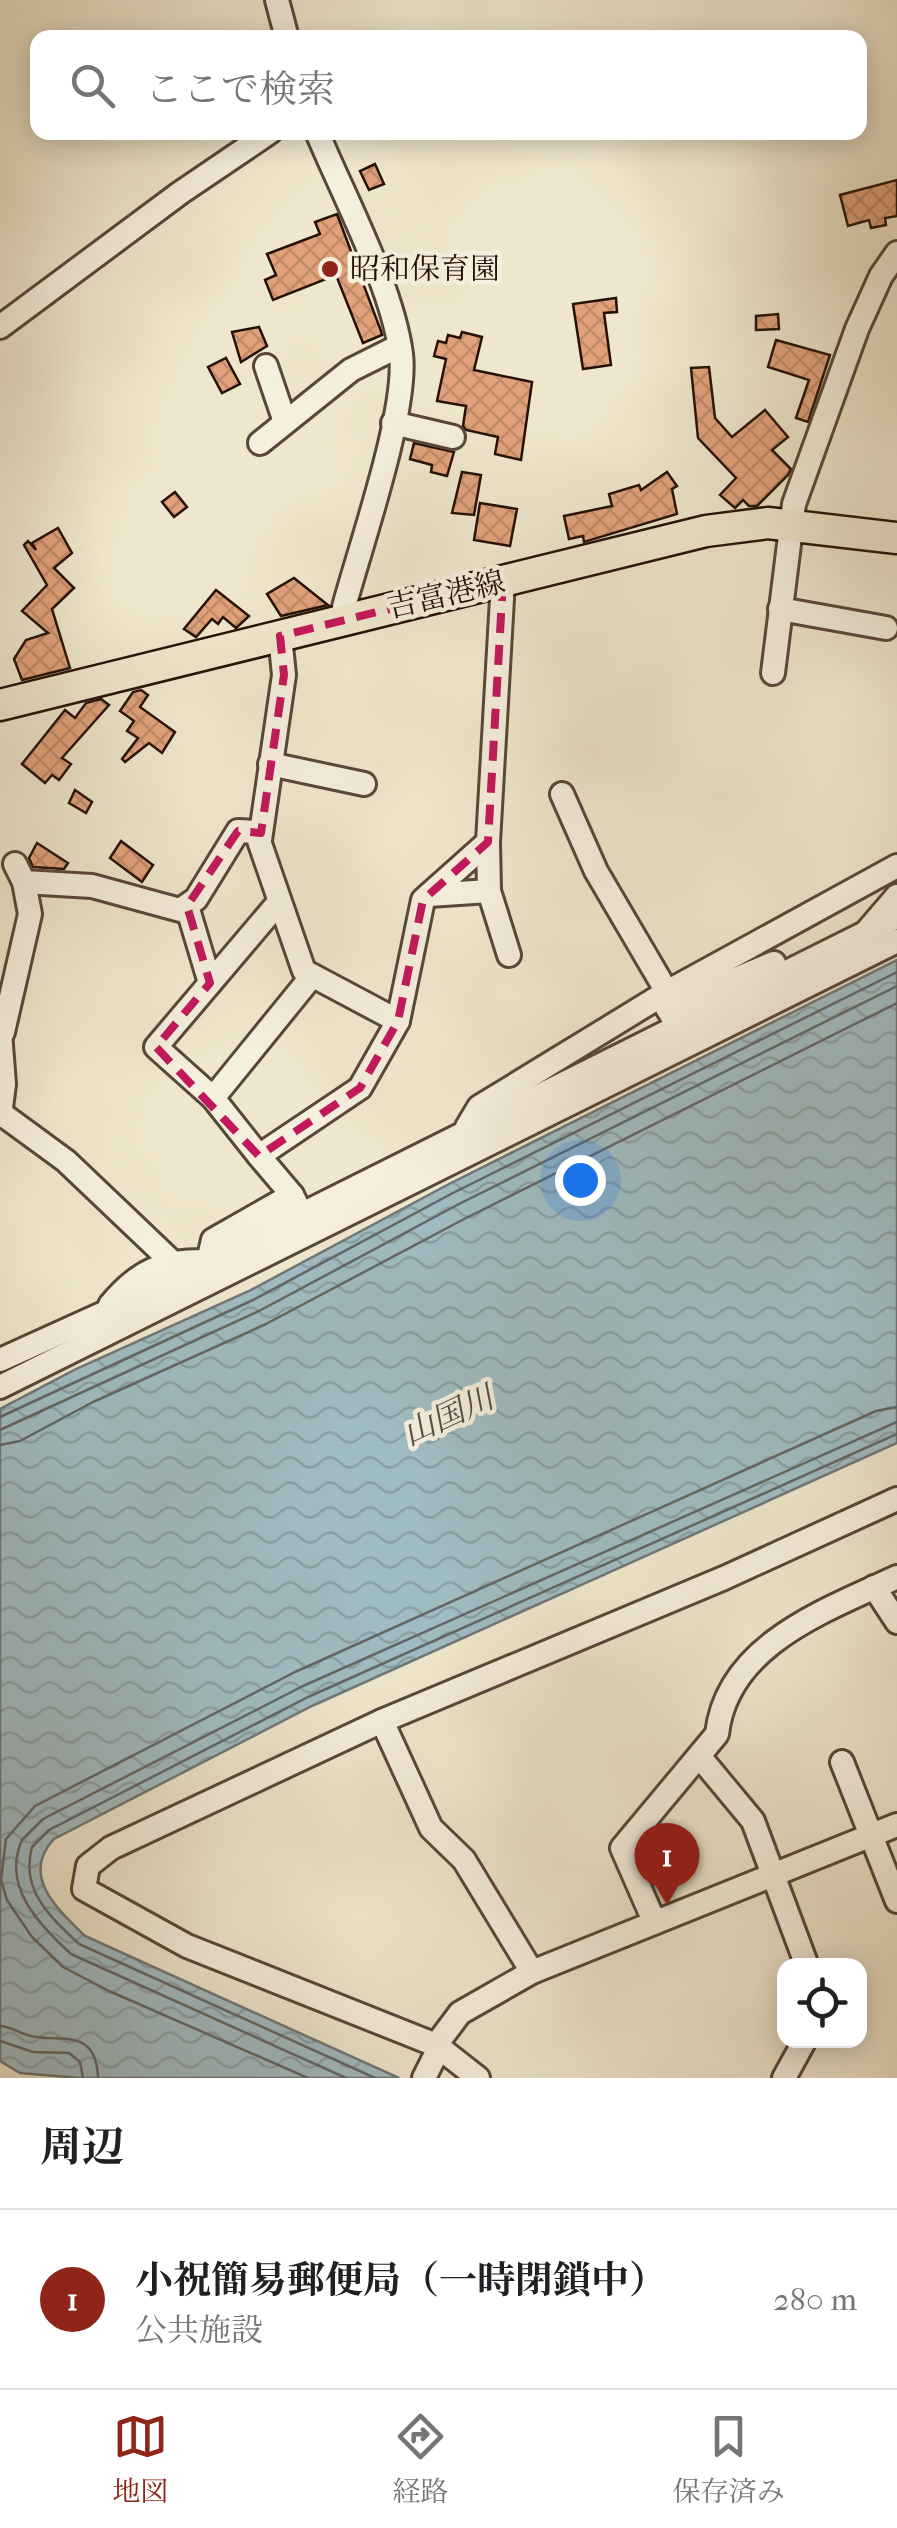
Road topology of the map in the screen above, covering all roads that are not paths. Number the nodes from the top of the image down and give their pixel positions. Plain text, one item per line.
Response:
1 (276, 0) edge
2 (285, 30) edge
3 (258, 140) edge
4 (320, 140) edge
5 (897, 254) edge
6 (888, 281) edge
7 (0, 328) edge
8 (399, 346) junction
9 (266, 366) dead end
10 (286, 422) junction
11 (392, 424) junction
12 (453, 438) dead end
13 (260, 443) dead end
14 (793, 525) junction
15 (897, 538) edge
16 (503, 581) junction
17 (780, 609) junction
18 (347, 618) junction
19 (886, 628) dead end
20 (280, 636) junction
21 (774, 673) dead end
22 (0, 705) edge
23 (270, 764) junction
24 (364, 784) dead end
25 (562, 794) dead end
26 (260, 840) junction
27 (488, 842) junction
28 (897, 866) edge
29 (489, 891) junction
30 (430, 895) junction
31 (897, 896) edge
32 (280, 902) junction
33 (187, 906) junction
34 (897, 917) edge
35 (866, 934) junction
36 (897, 942) edge
37 (510, 955) dead end
38 (790, 967) junction
39 (312, 976) junction
40 (210, 983) junction
41 (792, 993) junction
42 (398, 1021) junction
43 (670, 1026) junction
44 (1, 1032) edge
45 (213, 1098) junction
46 (1, 1115) edge
47 (463, 1132) junction
48 (258, 1156) junction
49 (366, 1206) junction
50 (302, 1213) junction
51 (170, 1260) junction
52 (213, 1270) junction
53 (104, 1313) junction
54 (36, 1344) junction
55 (0, 1348) edge
56 (0, 1360) edge
57 (0, 1387) edge
58 (897, 1500) edge
59 (897, 1577) edge
60 (874, 1588) junction
61 (897, 1622) edge
62 (382, 1721) junction
63 (699, 1756) junction
64 (842, 1762) dead end
65 (897, 1825) edge
66 (871, 1835) junction
67 (774, 1872) junction
68 (897, 1902) edge
69 (654, 1921) junction
70 (803, 1958) edge
71 (532, 1972) junction
72 (438, 2047) junction
73 (801, 2048) edge
74 (424, 2078) edge
75 (478, 2078) edge
76 (784, 2078) edge

1 - 2 street
3 - 7 street
4 - 8 street
5 - 6 street
6 - 14 street
8 - 10 street
8 - 11 street
9 - 10 street
10 - 13 street
11 - 12 street
11 - 18 street
14 - 15 main road, 吉富港線
14 - 16 main road, 吉富港線
14 - 17 street
16 - 18 main road, 吉富港線
16 - 27 street
17 - 19 street
17 - 21 street
18 - 20 main road, 吉富港線
20 - 22 main road, 吉富港線
20 - 23 street
23 - 24 street
23 - 26 street
25 - 43 street
26 - 32 street
26 - 33 street
27 - 29 street
27 - 30 street
28 - 43 street
29 - 30 street
29 - 37 street
30 - 42 street
31 - 35 street
32 - 39 street
32 - 40 street
33 - 40 street
33 - 44 street
34 - 35 street
35 - 38 street
36 - 41 street
38 - 41 street
38 - 43 street
39 - 42 street
39 - 45 street
40 - 45 street
41 - 43 street
42 - 48 street
43 - 47 street
43 - 47 street
43 - 49 street
44 - 46 street
45 - 48 street
46 - 51 street
47 - 49 street
47 - 50 street
48 - 50 street
49 - 50 street
50 - 52 street
51 - 52 street
51 - 53 street
52 - 53 street
52 - 57 street
53 - 54 street
54 - 55 street
54 - 56 street
58 - 62 street
59 - 60 street
60 - 61 street
60 - 63 street
62 - 71 street
62 - 72 street
63 - 67 street
63 - 69 street
64 - 66 street
65 - 66 street
66 - 67 street
66 - 68 street
67 - 69 street
67 - 70 street
69 - 71 street
71 - 72 street
72 - 74 street
72 - 75 street
73 - 76 street

